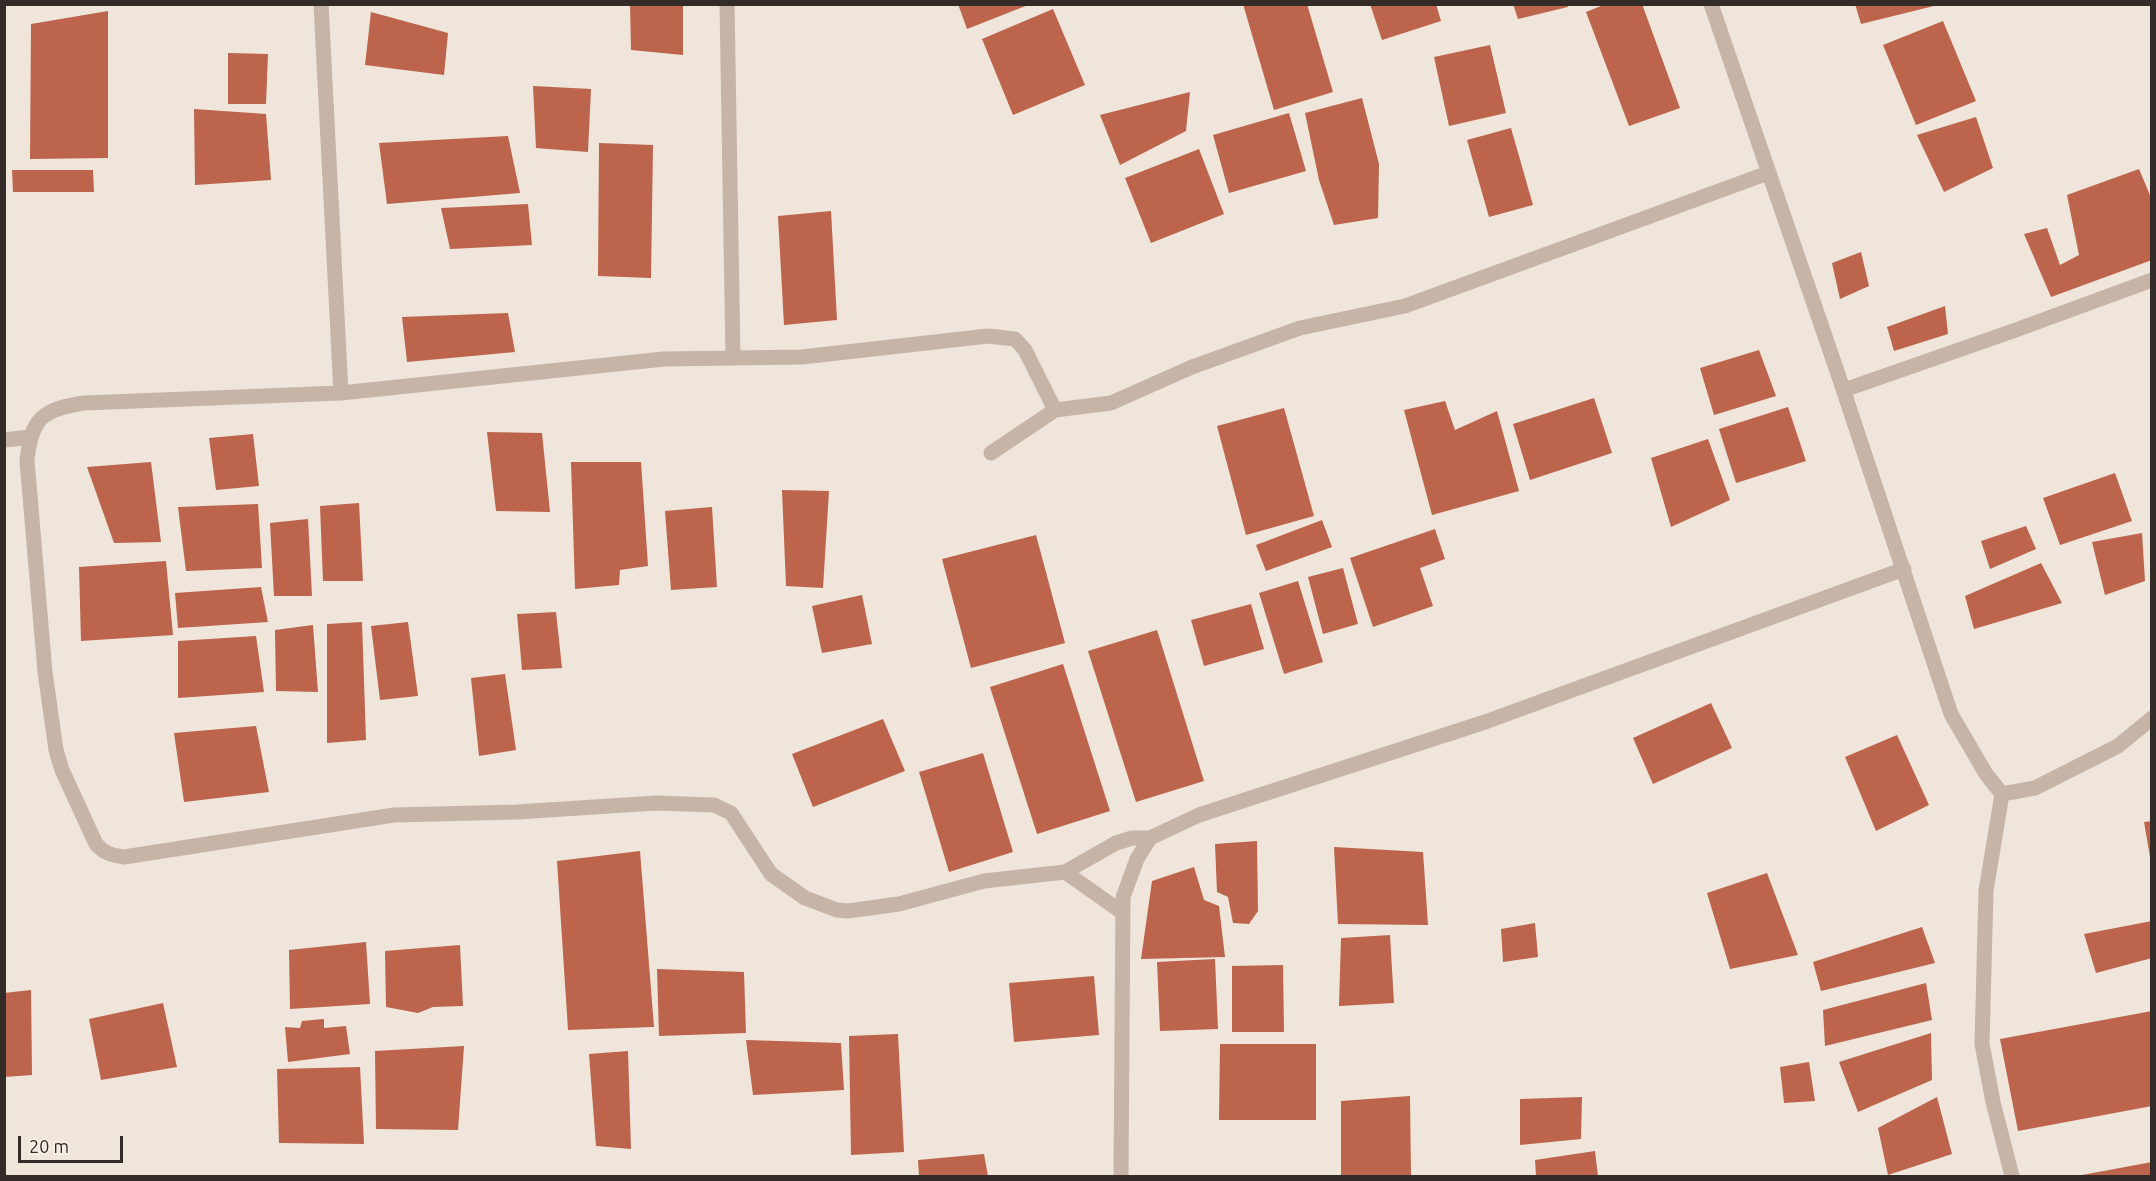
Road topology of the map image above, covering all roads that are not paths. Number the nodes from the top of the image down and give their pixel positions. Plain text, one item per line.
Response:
1 (321, 4) edge
2 (727, 4) edge
3 (1711, 4) edge
4 (1768, 173) junction
5 (2151, 280) edge
6 (733, 357) junction
7 (1844, 390) junction
8 (341, 393) junction
9 (1055, 410) junction
10 (30, 437) junction
11 (4, 440) edge
12 (992, 453) dead end
13 (1904, 569) junction
14 (2151, 718) edge
15 (2002, 795) junction
16 (1150, 838) junction
17 (1065, 872) junction
18 (1123, 913) junction
19 (1121, 1176) edge
20 (2012, 1176) edge

1 - 8 street
2 - 6 street
3 - 4 street
4 - 7 street
4 - 9 street
5 - 7 street
6 - 8 street
6 - 9 street
7 - 13 street
8 - 10 street
9 - 12 street
10 - 11 street
10 - 17 street
13 - 15 street
13 - 16 street
14 - 15 street
15 - 20 street
16 - 17 street
16 - 18 street
17 - 18 street
18 - 19 street

